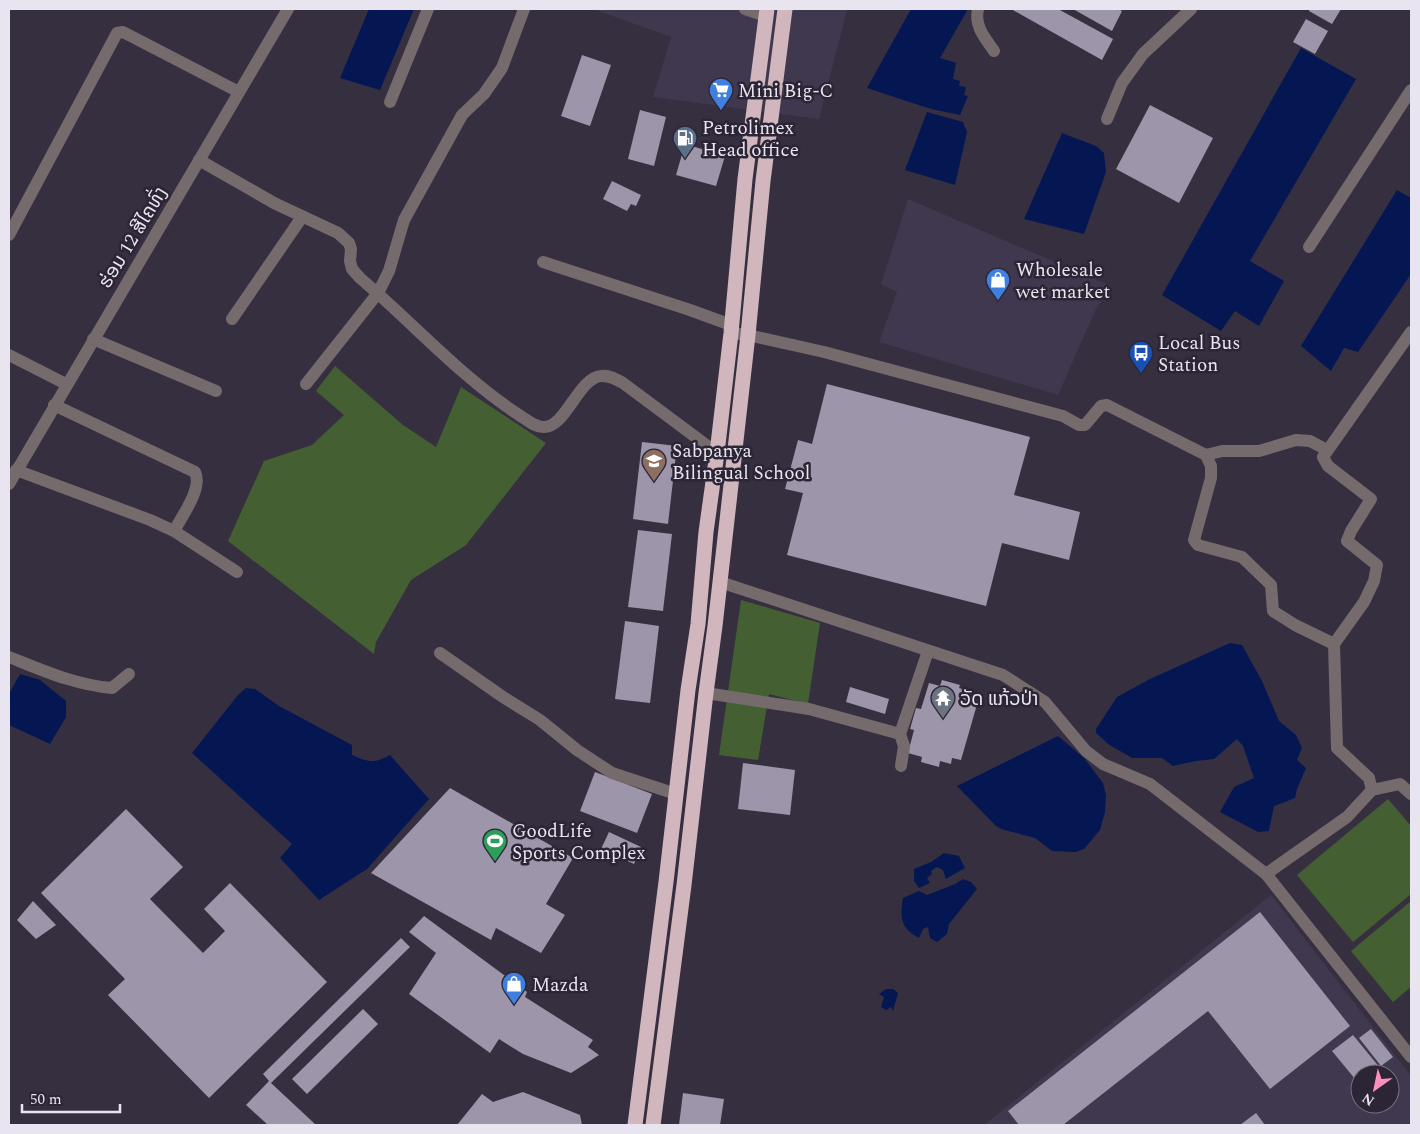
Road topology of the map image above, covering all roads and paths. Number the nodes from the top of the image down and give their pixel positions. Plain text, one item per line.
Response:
1 (288, 9) edge
2 (428, 9) edge
3 (524, 9) edge
4 (745, 9) edge
5 (785, 9) edge
6 (978, 9) edge
7 (1191, 9) edge
8 (766, 12) edge
9 (994, 51) dead end
10 (1411, 90) edge
11 (239, 92) junction
12 (390, 102) dead end
13 (1107, 120) dead end
14 (199, 160) junction
15 (302, 217) junction
16 (9, 235) edge
17 (1308, 247) dead end
18 (543, 262) dead end
19 (378, 293) junction
20 (232, 319) dead end
21 (731, 329) junction
22 (1411, 332) edge
23 (748, 336) junction
24 (93, 339) junction
25 (9, 355) edge
26 (66, 384) junction
27 (306, 384) dead end
28 (216, 391) dead end
29 (54, 405) junction
30 (1327, 450) junction
31 (718, 453) junction
32 (1206, 455) junction
33 (16, 470) junction
34 (9, 484) edge
35 (174, 531) junction
36 (237, 572) dead end
37 (720, 582) junction
38 (1334, 644) junction
39 (928, 651) junction
40 (440, 653) dead end
41 (9, 657) edge
42 (129, 674) dead end
43 (706, 693) junction
44 (900, 734) junction
45 (901, 766) dead end
46 (1372, 790) junction
47 (676, 794) junction
48 (1411, 794) edge
49 (1266, 874) junction
50 (1411, 1057) edge
51 (635, 1125) edge
52 (653, 1125) edge

1 - 11 street, ຮ່ອມ 12 ສີໄຄທົ່ງ
2 - 12 street
3 - 19 street
4 - 8 street
5 - 23 highway
6 - 9 street
7 - 13 street
8 - 21 highway
10 - 17 street
11 - 14 street, ຮ່ອມ 12 ສີໄຄທົ່ງ
11 - 16 street
14 - 15 street
14 - 24 street, ຮ່ອມ 12 ສີໄຄທົ່ງ
15 - 19 street
15 - 20 street
18 - 21 street
19 - 27 street
19 - 31 street
21 - 23 street
21 - 31 highway
22 - 30 street
23 - 32 street
23 - 37 highway
24 - 26 street, ຮ່ອມ 12 ສີໄຄທົ່ງ
24 - 28 street
25 - 26 street
26 - 29 street, ຮ່ອມ 12 ສີໄຄທົ່ງ
29 - 33 street, ຮ່ອມ 12 ສີໄຄທົ່ງ
29 - 35 street
30 - 32 street
30 - 38 street
31 - 47 highway
32 - 38 street
33 - 34 street, ຮ່ອມ 12 ສີໄຄທົ່ງ
33 - 35 street
35 - 36 street
37 - 39 street
37 - 43 highway
38 - 46 street
39 - 44 street
39 - 49 street
40 - 47 street
41 - 42 street
43 - 44 street
43 - 52 highway
44 - 45 street
46 - 48 street
46 - 49 street
47 - 51 highway
49 - 50 street

